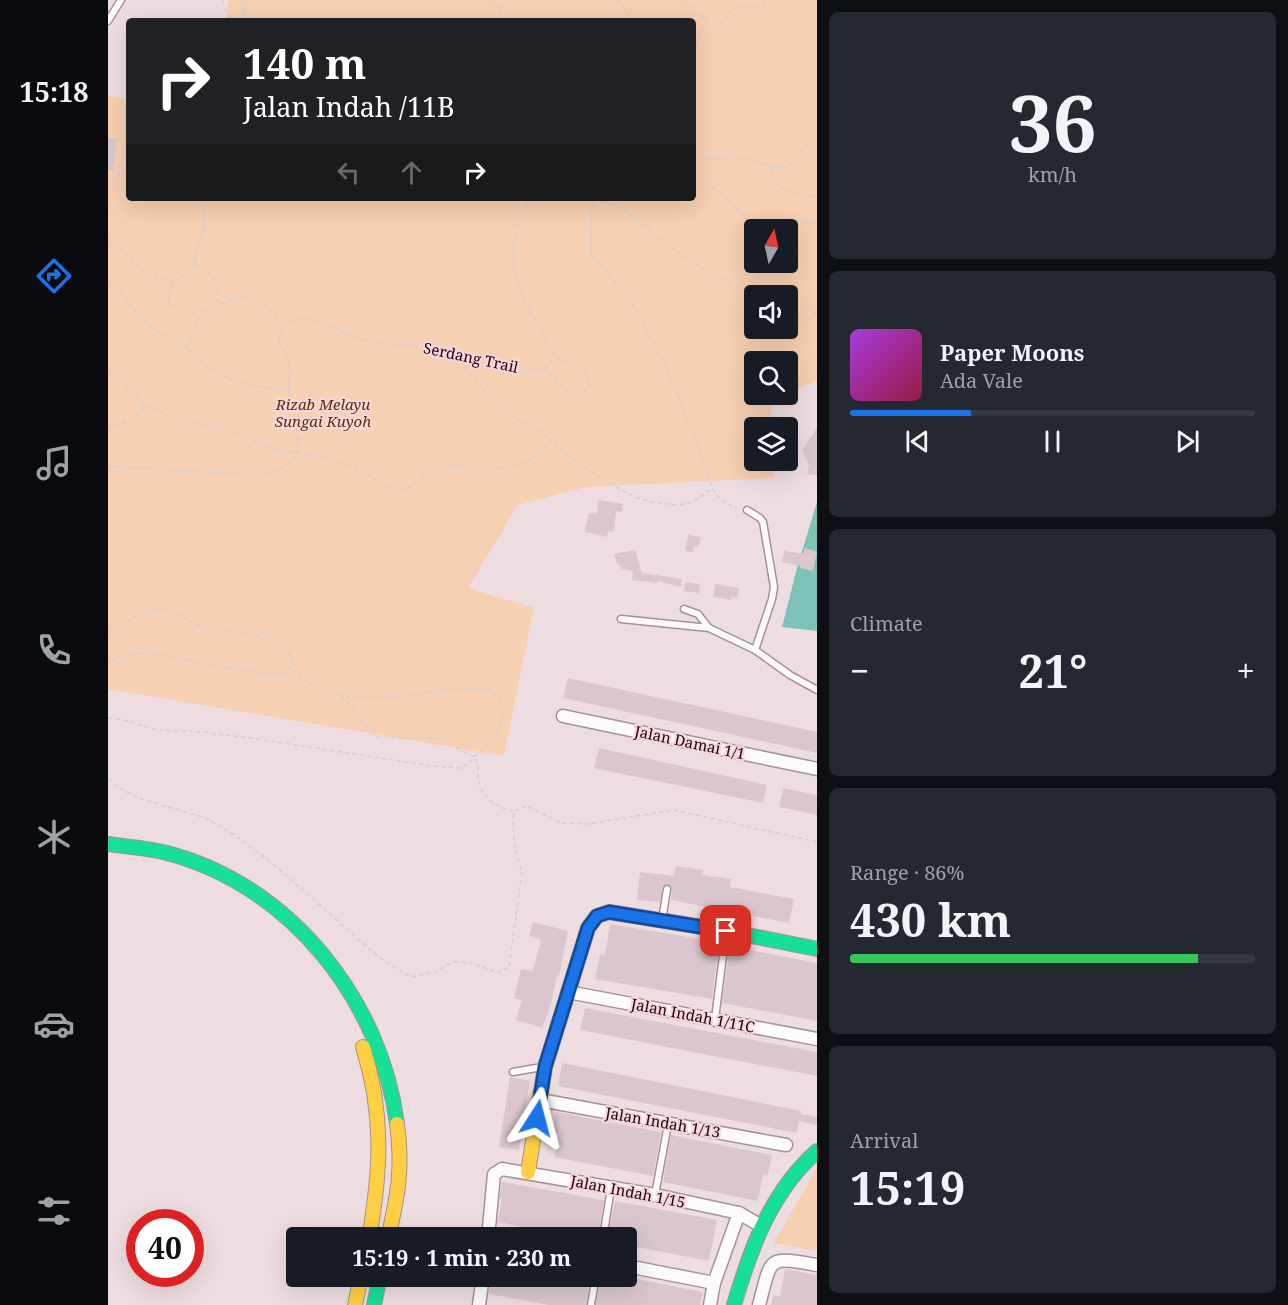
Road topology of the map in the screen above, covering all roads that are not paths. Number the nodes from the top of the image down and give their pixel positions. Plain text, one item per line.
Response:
1 (121, 0) edge
2 (108, 21) edge
3 (747, 510) road end
4 (684, 609) dead end
5 (621, 619) dead end
6 (709, 628) junction
7 (755, 650) junction
8 (817, 690) edge
9 (563, 716) dead end
10 (817, 769) edge
11 (108, 844) edge
12 (171, 869) dead end
13 (667, 889) dead end
14 (662, 921) junction
15 (726, 931) junction
16 (817, 949) edge
17 (568, 992) junction
18 (715, 1019) junction
19 (817, 1039) edge
20 (545, 1067) junction
21 (513, 1072) dead end
22 (540, 1100) junction
23 (668, 1123) junction
24 (786, 1145) dead end
25 (817, 1151) edge
26 (528, 1172) junction
27 (612, 1187) junction
28 (655, 1195) junction
29 (739, 1214) junction
30 (761, 1226) junction
31 (371, 1227) edge
32 (390, 1227) edge
33 (489, 1227) edge
34 (605, 1227) edge
35 (817, 1265) edge
36 (637, 1268) edge
37 (714, 1283) junction
38 (360, 1287) edge
39 (378, 1287) edge
40 (481, 1287) edge
41 (594, 1287) edge
42 (356, 1305) edge
43 (374, 1305) edge
44 (479, 1305) edge
45 (591, 1305) edge
46 (710, 1305) edge
47 (734, 1305) edge
48 (759, 1305) edge

1 - 2 lane
3 - 7 lane
4 - 6 lane
5 - 6 lane
6 - 7 lane
7 - 8 lane
9 - 10 street, Jalan Damai 1/1
11 - 32 main road
12 - 31 main road
13 - 14 lane
14 - 15 main road
14 - 17 main road
15 - 16 main road
15 - 18 lane
17 - 18 street, Jalan Indah 1/11C
17 - 20 main road
18 - 19 street, Jalan Indah 1/11C
20 - 21 lane
20 - 22 main road
22 - 23 street, Jalan Indah 1/13
22 - 26 main road
23 - 24 street, Jalan Indah 1/13
23 - 28 lane
25 - 30 main road
26 - 27 street, Jalan Indah 1/15
26 - 33 street, Jalan Indah 1/15
27 - 28 street, Jalan Indah 1/15
27 - 34 lane
28 - 29 street, Jalan Indah 1/15
29 - 30 street, Jalan Indah 1/15
29 - 37 street
30 - 47 main road
35 - 48 street
36 - 37 street
37 - 46 street
38 - 42 main road
39 - 43 main road
40 - 44 street
41 - 45 lane

